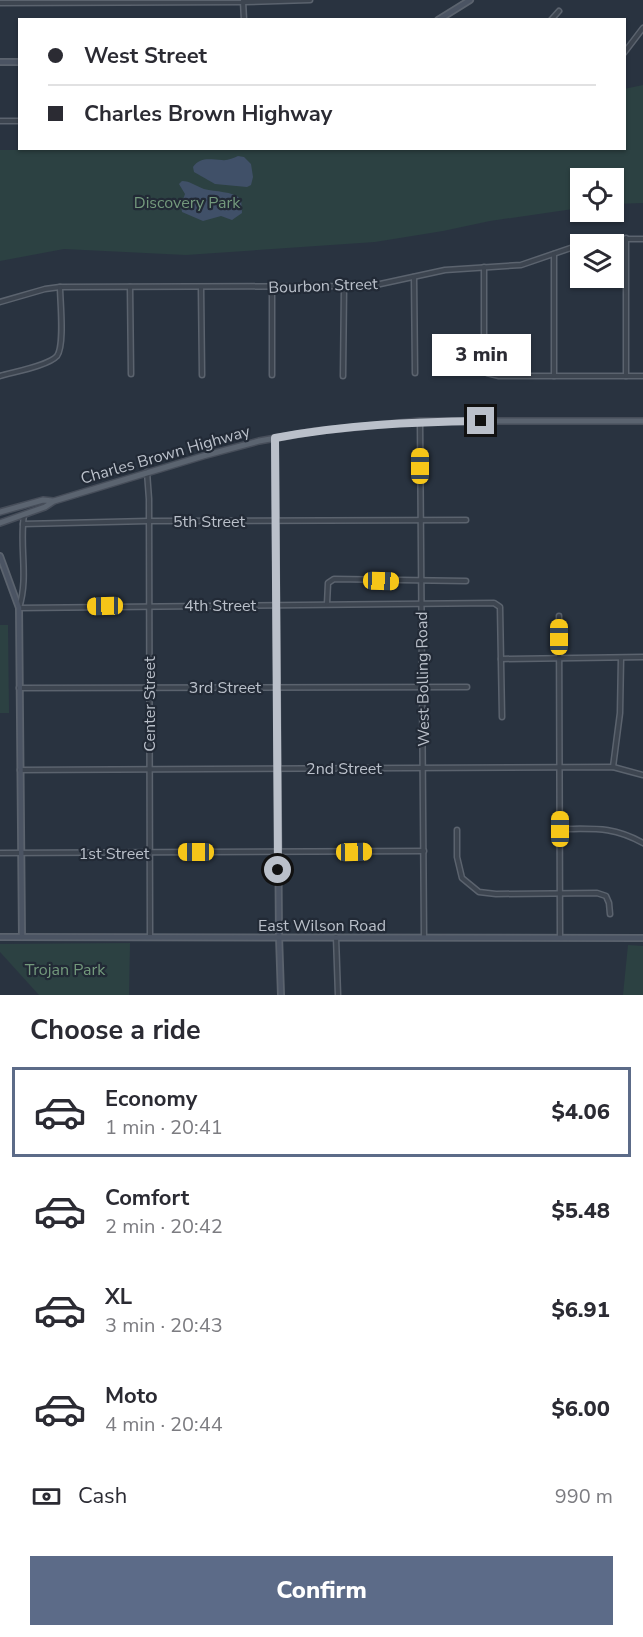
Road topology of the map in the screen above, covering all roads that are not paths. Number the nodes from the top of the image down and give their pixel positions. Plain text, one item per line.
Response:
1 (310, 0) edge
2 (470, 0) edge
3 (243, 1) edge
4 (0, 3) edge
5 (559, 11) dead end
6 (244, 18) edge
7 (441, 18) edge
8 (553, 18) edge
9 (643, 28) edge
10 (626, 50) edge
11 (0, 62) edge
12 (18, 62) edge
13 (0, 121) edge
14 (18, 121) edge
15 (626, 238) junction
16 (643, 239) edge
17 (554, 254) junction
18 (484, 267) junction
19 (414, 277) junction
20 (60, 286) junction
21 (130, 286) junction
22 (201, 287) junction
23 (272, 287) junction
24 (344, 288) junction
25 (0, 302) edge
26 (415, 373) dead end
27 (131, 374) dead end
28 (202, 375) dead end
29 (272, 375) dead end
30 (0, 376) edge
31 (344, 376) dead end
32 (554, 376) junction
33 (626, 376) junction
34 (643, 376) edge
35 (643, 421) edge
36 (420, 422) junction
37 (275, 438) junction
38 (147, 472) junction
39 (54, 501) junction
40 (0, 512) edge
41 (24, 513) junction
42 (420, 520) junction
43 (466, 520) dead end
44 (148, 521) junction
45 (275, 521) junction
46 (0, 523) edge
47 (23, 524) junction
48 (0, 556) edge
49 (1, 563) edge
50 (421, 581) junction
51 (466, 581) dead end
52 (421, 603) junction
53 (276, 604) junction
54 (327, 604) junction
55 (148, 605) junction
56 (19, 608) junction
57 (559, 616) dead end
58 (643, 657) edge
59 (621, 658) junction
60 (501, 659) junction
61 (559, 659) junction
62 (422, 686) junction
63 (277, 687) junction
64 (467, 687) dead end
65 (20, 688) junction
66 (148, 688) junction
67 (502, 717) dead end
68 (559, 767) junction
69 (613, 767) junction
70 (278, 768) junction
71 (423, 768) junction
72 (149, 769) junction
73 (20, 770) junction
74 (643, 775) edge
75 (560, 829) junction
76 (457, 830) dead end
77 (643, 843) edge
78 (424, 851) junction
79 (278, 852) junction
80 (0, 853) edge
81 (21, 853) junction
82 (150, 853) junction
83 (560, 893) junction
84 (610, 914) dead end
85 (150, 936) junction
86 (279, 936) junction
87 (0, 937) edge
88 (22, 937) junction
89 (336, 937) junction
90 (560, 937) junction
91 (424, 938) junction
92 (643, 938) edge
93 (281, 995) edge
94 (338, 995) edge

1 - 3 street
2 - 7 street
3 - 4 street
3 - 6 street
5 - 8 street
9 - 10 street
11 - 12 street
13 - 14 street
15 - 16 street, Bourbon Street
15 - 17 street, Bourbon Street
15 - 33 street
17 - 18 street, Bourbon Street
17 - 32 street
18 - 19 street, Bourbon Street
18 - 32 street
19 - 24 street, Bourbon Street
19 - 26 street
20 - 21 street, Bourbon Street
20 - 25 street, Bourbon Street
20 - 30 street
21 - 22 street, Bourbon Street
21 - 27 street
22 - 23 street, Bourbon Street
22 - 28 street
23 - 24 street, Bourbon Street
23 - 29 street
24 - 31 street
32 - 33 street
33 - 34 street
35 - 36 main road, Charles Brown Highway
36 - 37 main road, Charles Brown Highway
36 - 42 street, West Bolling Road
37 - 38 main road, Charles Brown Highway
37 - 45 street
38 - 39 main road, Charles Brown Highway
38 - 44 street, Center Street
39 - 40 main road, Charles Brown Highway
39 - 41 main road, Charles Brown Highway
41 - 46 main road, Charles Brown Highway
41 - 47 street
42 - 43 street, 5th Street
42 - 45 street, 5th Street
42 - 50 street, West Bolling Road
44 - 45 street, 5th Street
44 - 47 street, 5th Street
44 - 55 street, Center Street
45 - 53 street
47 - 56 street
48 - 49 street
49 - 56 street
50 - 51 street
50 - 52 street, West Bolling Road
50 - 54 street
52 - 54 street, 4th Street
52 - 60 street, 4th Street
52 - 62 street, West Bolling Road
53 - 54 street, 4th Street
53 - 55 street, 4th Street
53 - 63 street
55 - 56 street, 4th Street
55 - 66 street, Center Street
56 - 65 street
57 - 61 street
58 - 59 street
59 - 61 street
59 - 69 street
60 - 61 street
60 - 67 street
61 - 68 street
62 - 63 street, 3rd Street
62 - 64 street, 3rd Street
62 - 71 street, West Bolling Road
63 - 66 street, 3rd Street
63 - 70 street
65 - 66 street, 3rd Street
65 - 73 street
66 - 72 street, Center Street
68 - 69 street, 2nd Street
68 - 71 street, 2nd Street
68 - 75 street
69 - 74 street, 2nd Street
70 - 71 street, 2nd Street
70 - 72 street, 2nd Street
70 - 79 street
71 - 78 street, West Bolling Road
72 - 73 street, 2nd Street
72 - 82 street, Center Street
73 - 81 street
75 - 77 street
75 - 83 street
76 - 83 street
78 - 79 street, 1st Street
78 - 91 street, West Bolling Road
79 - 82 street, 1st Street
79 - 86 street
80 - 81 street, 1st Street
81 - 82 street, 1st Street
81 - 88 street
82 - 85 street, Center Street
83 - 84 street
83 - 90 street
85 - 86 street, East Wilson Road
85 - 88 street, East Wilson Road
86 - 89 street, East Wilson Road
86 - 93 street
87 - 88 street, East Wilson Road
89 - 91 street, East Wilson Road
89 - 94 street
90 - 91 street, East Wilson Road
90 - 92 street, East Wilson Road

